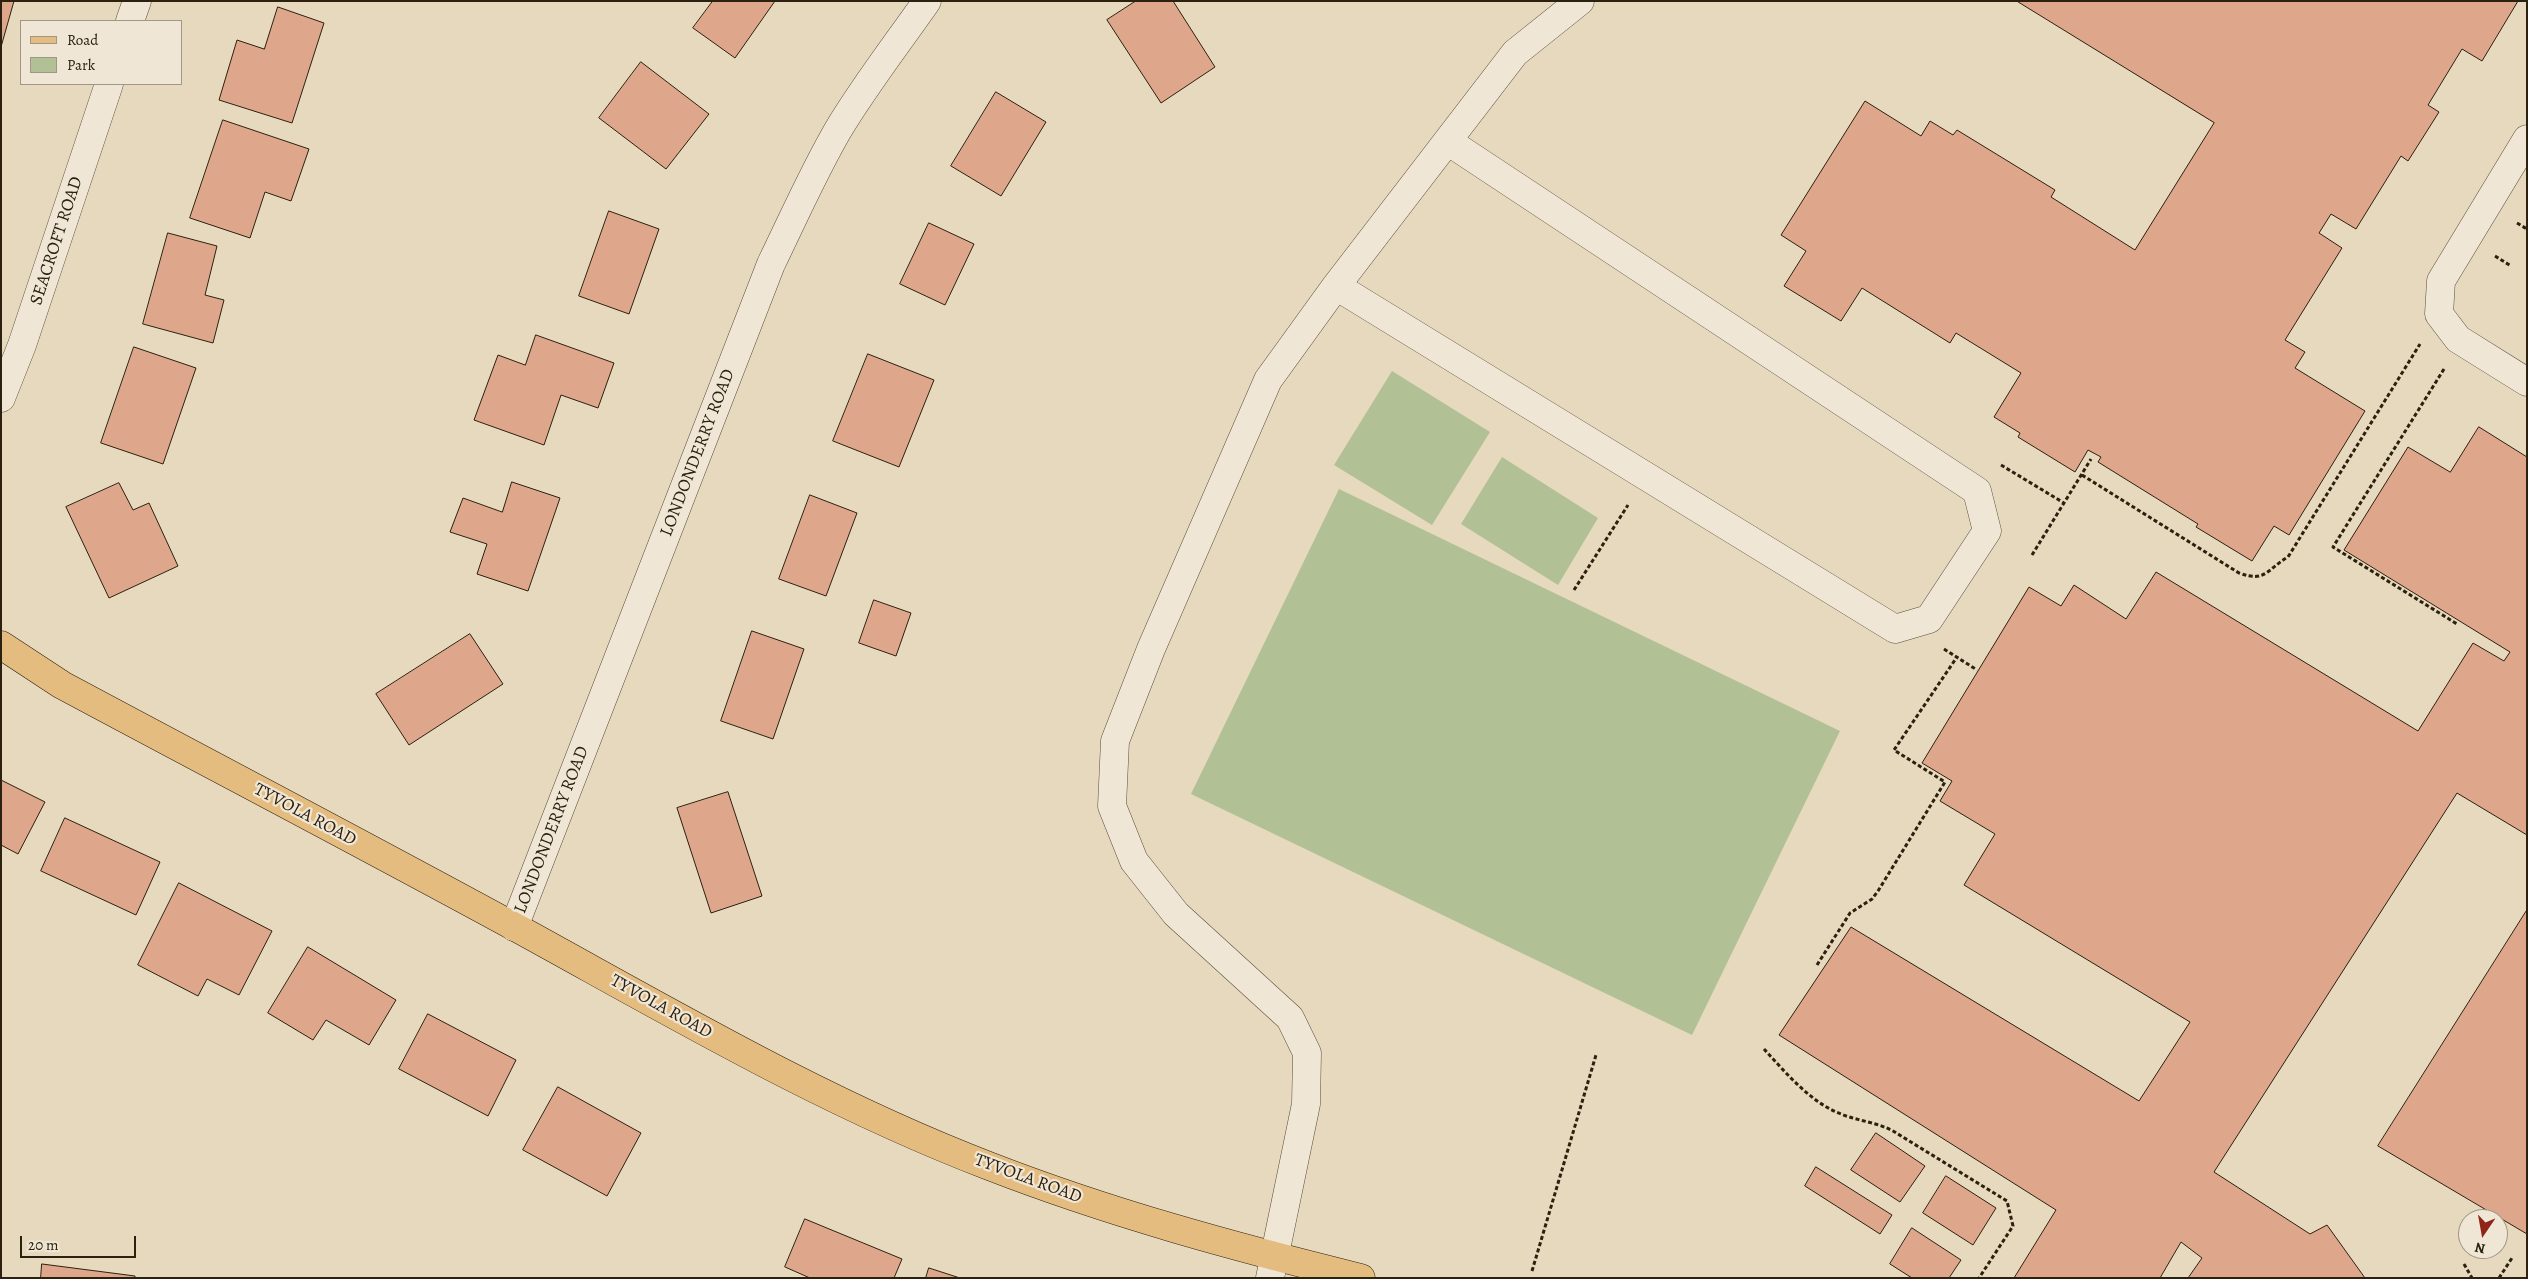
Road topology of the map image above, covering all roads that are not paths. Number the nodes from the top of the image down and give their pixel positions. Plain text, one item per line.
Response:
1 (137, 1) edge
2 (927, 1) edge
3 (1580, 1) edge
4 (130, 20) edge
5 (109, 85) edge
6 (2527, 139) edge
7 (1449, 142) junction
8 (1336, 286) junction
9 (2527, 382) edge
10 (1, 398) edge
11 (1, 645) edge
12 (514, 927) junction
13 (1272, 1267) edge
14 (1362, 1278) edge

1 - 4 street
2 - 12 street, LONDONDERRY ROAD
3 - 7 street
5 - 10 street, SEACROFT ROAD
6 - 9 street
7 - 8 street
7 - 8 street
8 - 13 street
11 - 12 main road, TYVOLA ROAD
12 - 13 main road, TYVOLA ROAD
13 - 14 main road, TYVOLA ROAD

